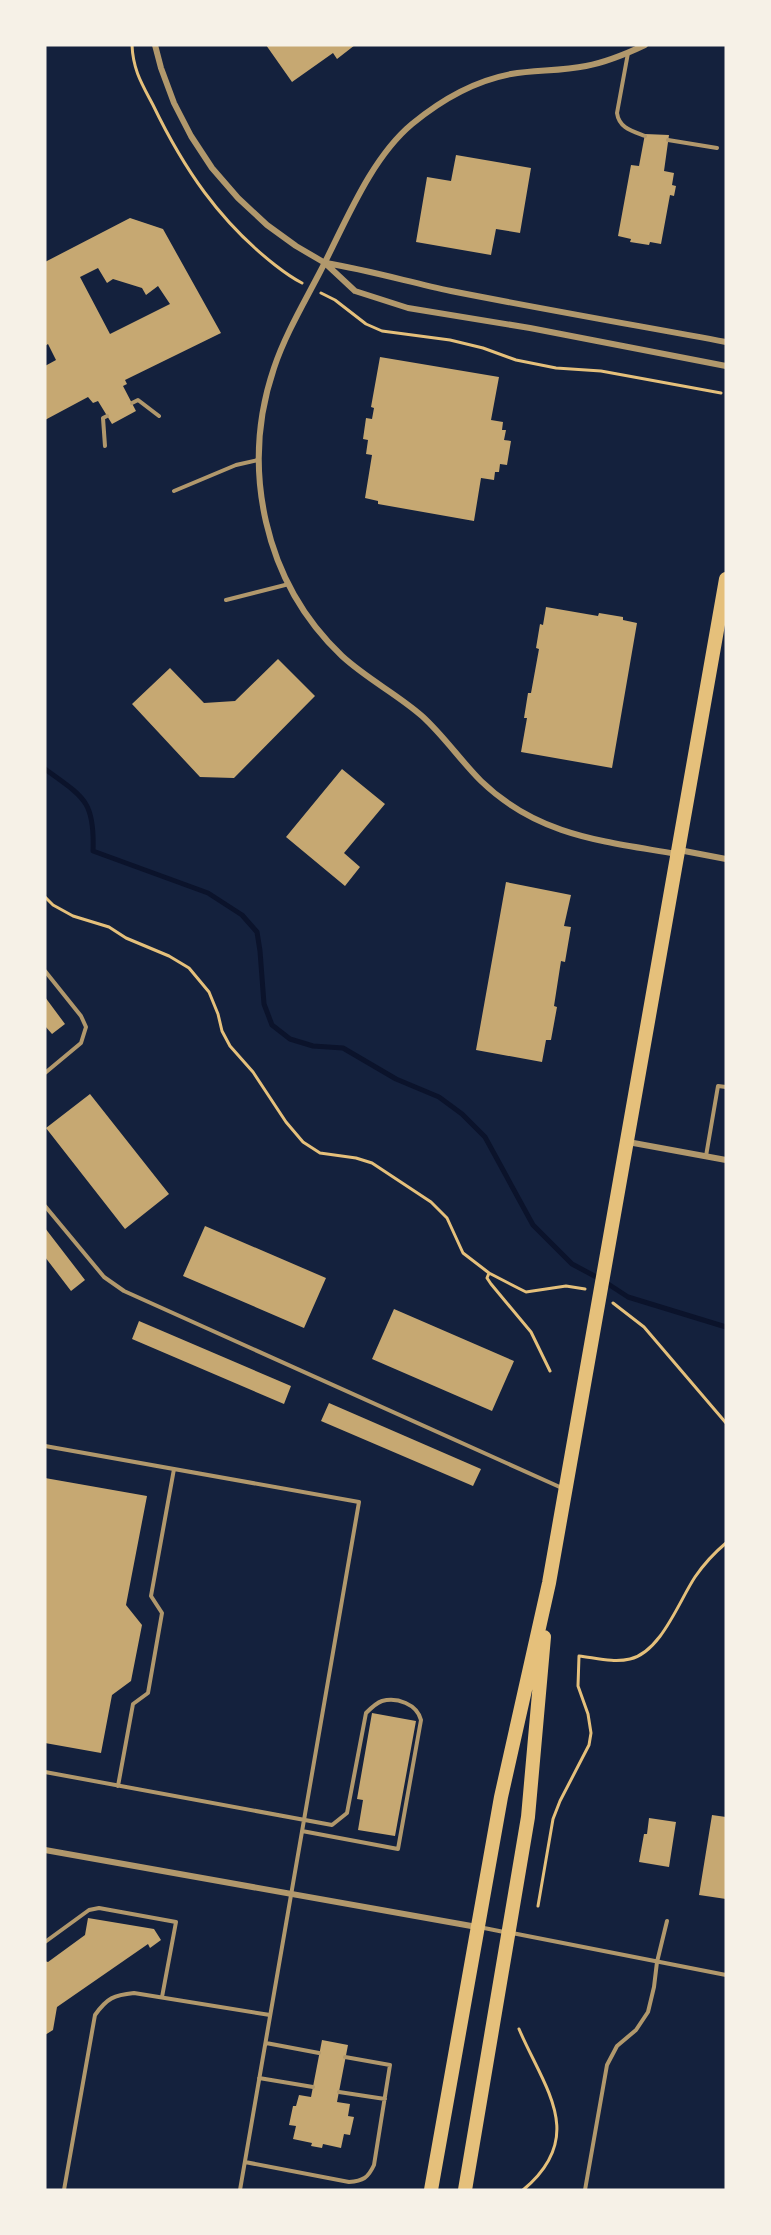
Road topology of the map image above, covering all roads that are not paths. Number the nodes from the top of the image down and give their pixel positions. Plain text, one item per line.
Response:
1 (154, 45) edge
2 (645, 45) edge
3 (628, 53) junction
4 (645, 136) dead end
5 (668, 140) dead end
6 (717, 148) dead end
7 (325, 263) junction
8 (726, 342) edge
9 (726, 366) edge
10 (132, 403) dead end
11 (107, 416) dead end
12 (159, 416) dead end
13 (105, 446) dead end
14 (258, 460) junction
15 (174, 491) dead end
16 (726, 579) edge
17 (289, 584) junction
18 (226, 600) dead end
19 (678, 852) junction
20 (726, 859) edge
21 (45, 970) edge
22 (45, 1073) edge
23 (726, 1087) edge
24 (627, 1142) junction
25 (706, 1156) junction
26 (726, 1160) edge
27 (45, 1206) edge
28 (45, 1446) edge
29 (174, 1469) junction
30 (565, 1490) junction
31 (549, 1583) junction
32 (45, 1772) edge
33 (118, 1786) junction
34 (304, 1819) junction
35 (302, 1831) junction
36 (45, 1850) edge
37 (291, 1893) junction
38 (667, 1921) dead end
39 (477, 1927) junction
40 (509, 1933) junction
41 (45, 1942) edge
42 (657, 1962) junction
43 (726, 1975) edge
44 (162, 1997) junction
45 (270, 2015) junction
46 (266, 2043) junction
47 (319, 2053) dead end
48 (345, 2057) dead end
49 (260, 2078) junction
50 (313, 2087) dead end
51 (339, 2091) dead end
52 (385, 2099) junction
53 (245, 2163) junction
54 (64, 2190) edge
55 (240, 2190) edge
56 (431, 2190) edge
57 (465, 2190) edge
58 (585, 2190) edge

1 - 7 street
2 - 3 street
3 - 4 lane
3 - 7 street
5 - 6 lane
7 - 8 street
7 - 9 street
7 - 14 street
10 - 12 lane
11 - 13 lane
14 - 15 lane
14 - 17 street
16 - 19 main road
17 - 18 lane
17 - 19 street
19 - 20 street
19 - 24 main road
21 - 22 lane
23 - 25 lane
24 - 25 street
24 - 30 main road
25 - 26 street
27 - 30 lane
28 - 29 lane
29 - 33 lane
29 - 34 lane
30 - 31 main road
31 - 39 main road
31 - 40 main road
32 - 33 lane
33 - 34 lane
34 - 35 lane
34 - 35 lane
35 - 37 lane
36 - 37 street
37 - 39 street
37 - 45 lane
38 - 42 lane
39 - 40 lane
39 - 56 main road
40 - 42 lane
40 - 57 main road
41 - 44 lane
42 - 43 lane
42 - 58 lane
44 - 45 lane
44 - 54 lane
45 - 46 lane
46 - 47 lane
46 - 49 lane
48 - 52 lane
49 - 50 lane
49 - 53 lane
51 - 52 lane
52 - 53 lane
53 - 55 lane

